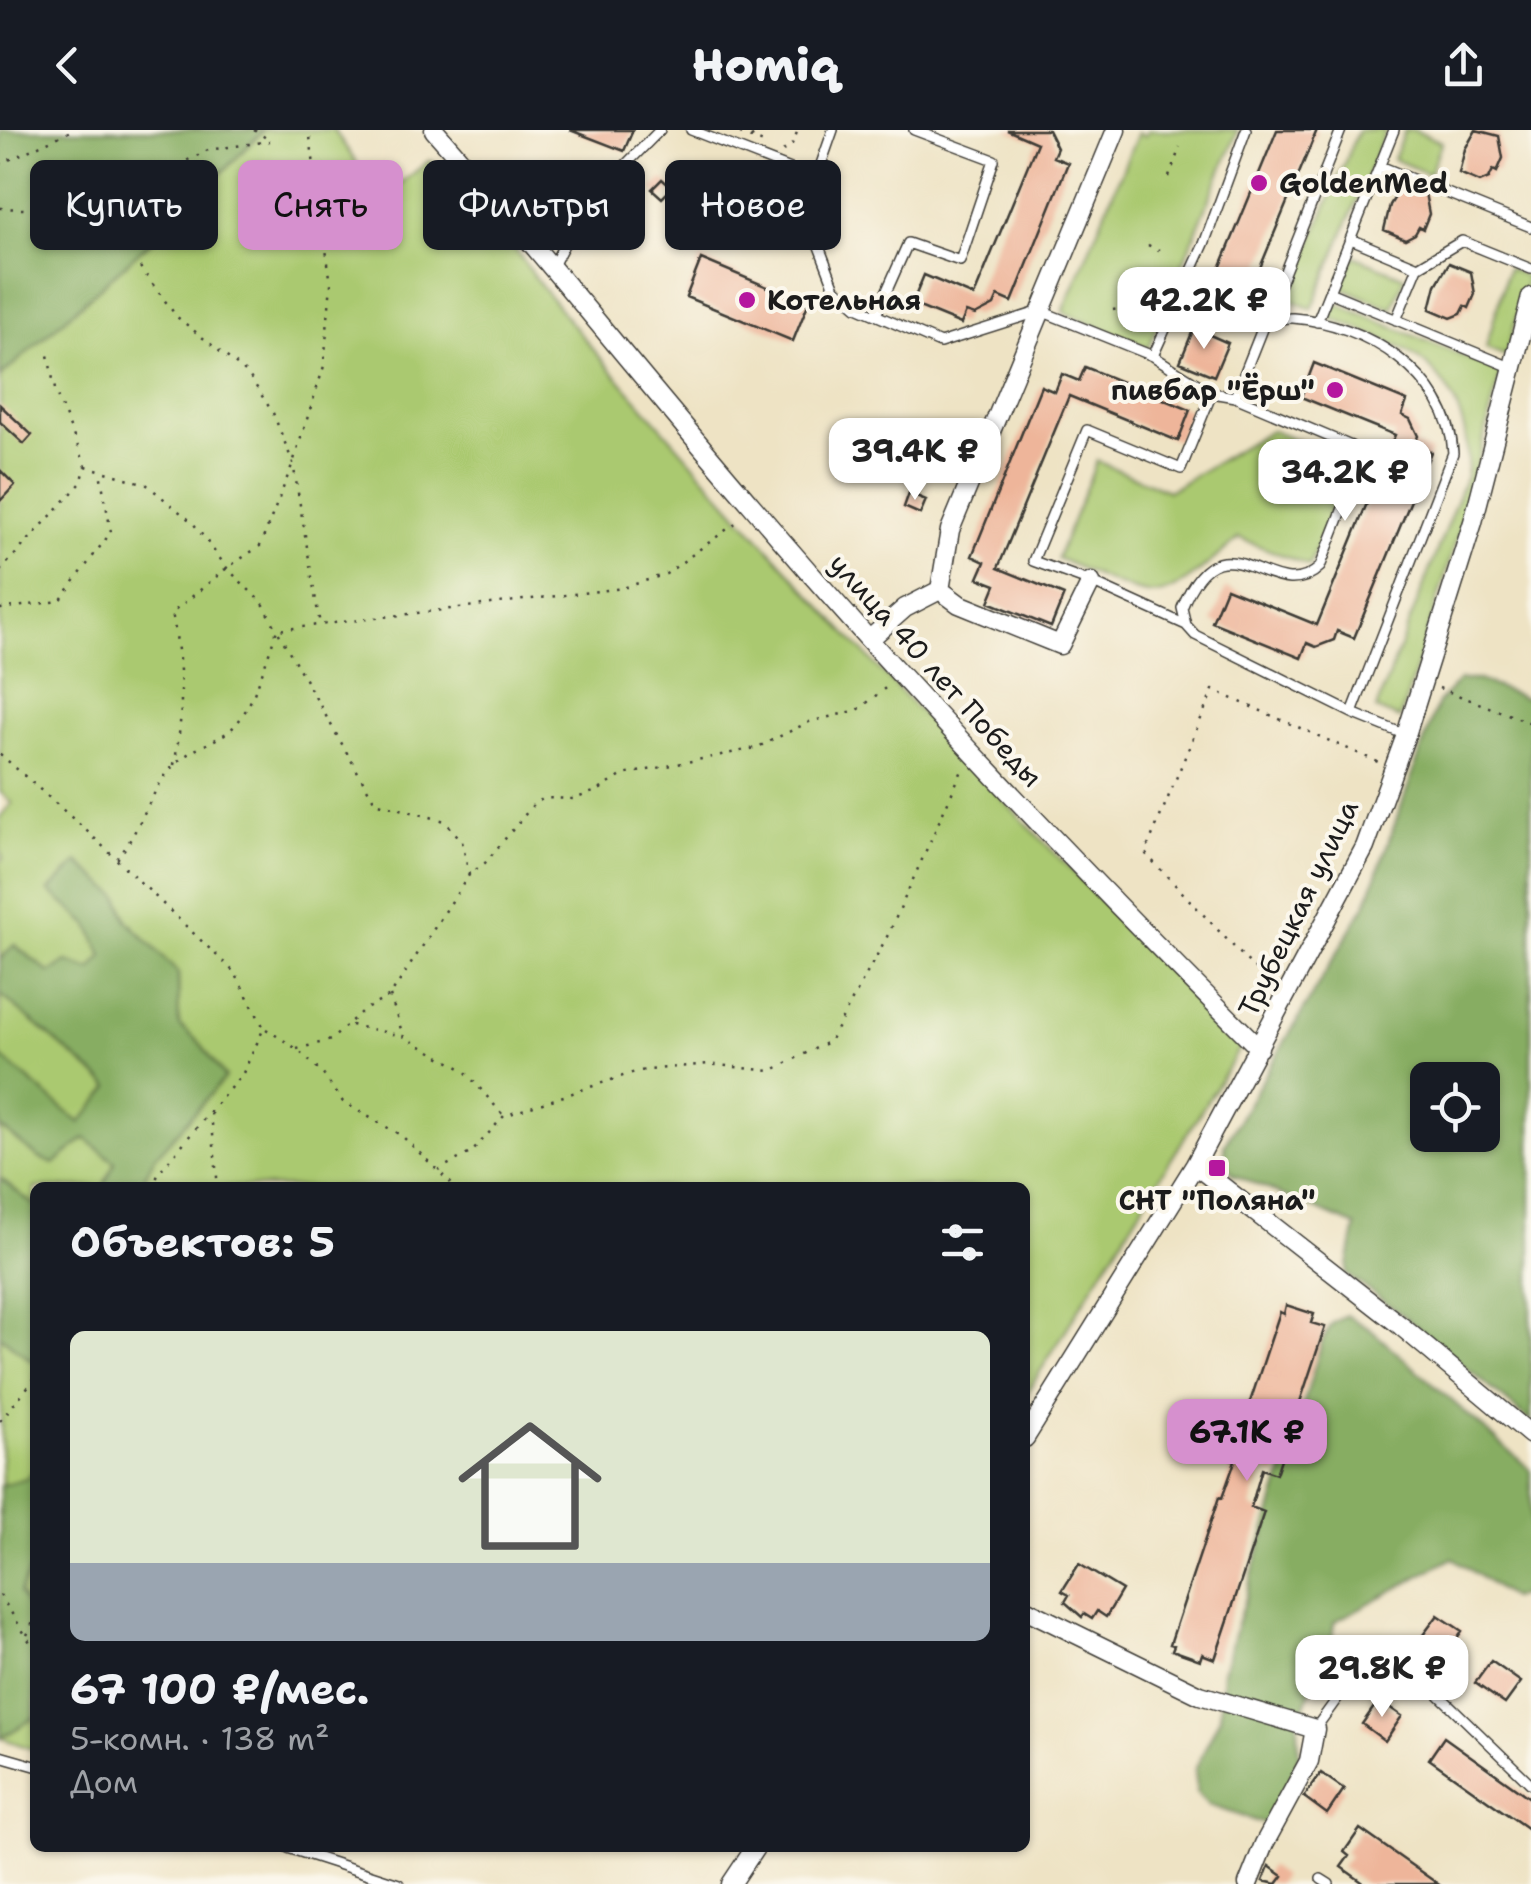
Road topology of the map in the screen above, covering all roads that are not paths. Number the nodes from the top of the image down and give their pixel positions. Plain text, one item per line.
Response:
1 (434, 130) edge
2 (660, 130) edge
3 (691, 130) edge
4 (832, 130) edge
5 (914, 130) edge
6 (1116, 130) edge
7 (1246, 130) edge
8 (1342, 130) edge
9 (1394, 130) edge
10 (768, 160) edge
11 (822, 160) edge
12 (1380, 166) junction
13 (1531, 227) edge
14 (1351, 239) junction
15 (821, 250) edge
16 (1418, 267) junction
17 (552, 268) junction
18 (1531, 269) edge
19 (1330, 292) junction
20 (1531, 297) edge
21 (1181, 300) junction
22 (1042, 311) junction
23 (876, 315) junction
24 (1266, 320) junction
25 (1396, 320) junction
26 (1317, 322) junction
27 (1153, 356) junction
28 (1513, 368) junction
29 (1212, 394) junction
30 (1236, 396) junction
31 (1090, 582) junction
32 (940, 590) junction
33 (1186, 625) junction
34 (871, 638) junction
35 (1352, 713) junction
36 (1406, 735) junction
37 (1259, 1048) junction
38 (1195, 1165) junction
39 (1030, 1430) edge
40 (1531, 1435) edge
41 (1030, 1610) edge
42 (1315, 1728) junction
43 (0, 1756) edge
44 (30, 1765) edge
45 (1531, 1784) edge
46 (300, 1852) edge
47 (752, 1852) edge
48 (399, 1884) edge
49 (731, 1884) edge
50 (1248, 1884) edge

1 - 17 street, улица 40 лет Победы
2 - 17 lane
3 - 10 lane
4 - 11 lane
5 - 23 lane
6 - 22 street
7 - 21 lane
8 - 24 lane
9 - 12 lane
12 - 13 lane
12 - 14 lane
14 - 16 lane
14 - 19 lane
15 - 23 lane
16 - 18 lane
16 - 25 lane
17 - 34 street, улица 40 лет Победы
19 - 25 lane
19 - 26 lane
20 - 28 street, Трубецкая улица
21 - 24 lane
21 - 27 lane
22 - 23 lane
22 - 27 lane
22 - 32 street
24 - 26 lane
24 - 30 lane
25 - 28 lane
26 - 35 lane
27 - 29 lane
28 - 36 street, Трубецкая улица
29 - 30 lane
29 - 31 lane
30 - 33 lane
31 - 32 street
31 - 33 lane
32 - 34 street
33 - 35 lane
34 - 37 street, улица 40 лет Победы
35 - 36 lane
36 - 37 street, Трубецкая улица
37 - 38 street, Трубецкая улица
38 - 39 street, Трубецкая улица
38 - 40 street
41 - 42 street
42 - 45 lane
42 - 50 street
43 - 44 lane
46 - 48 lane
47 - 49 street

